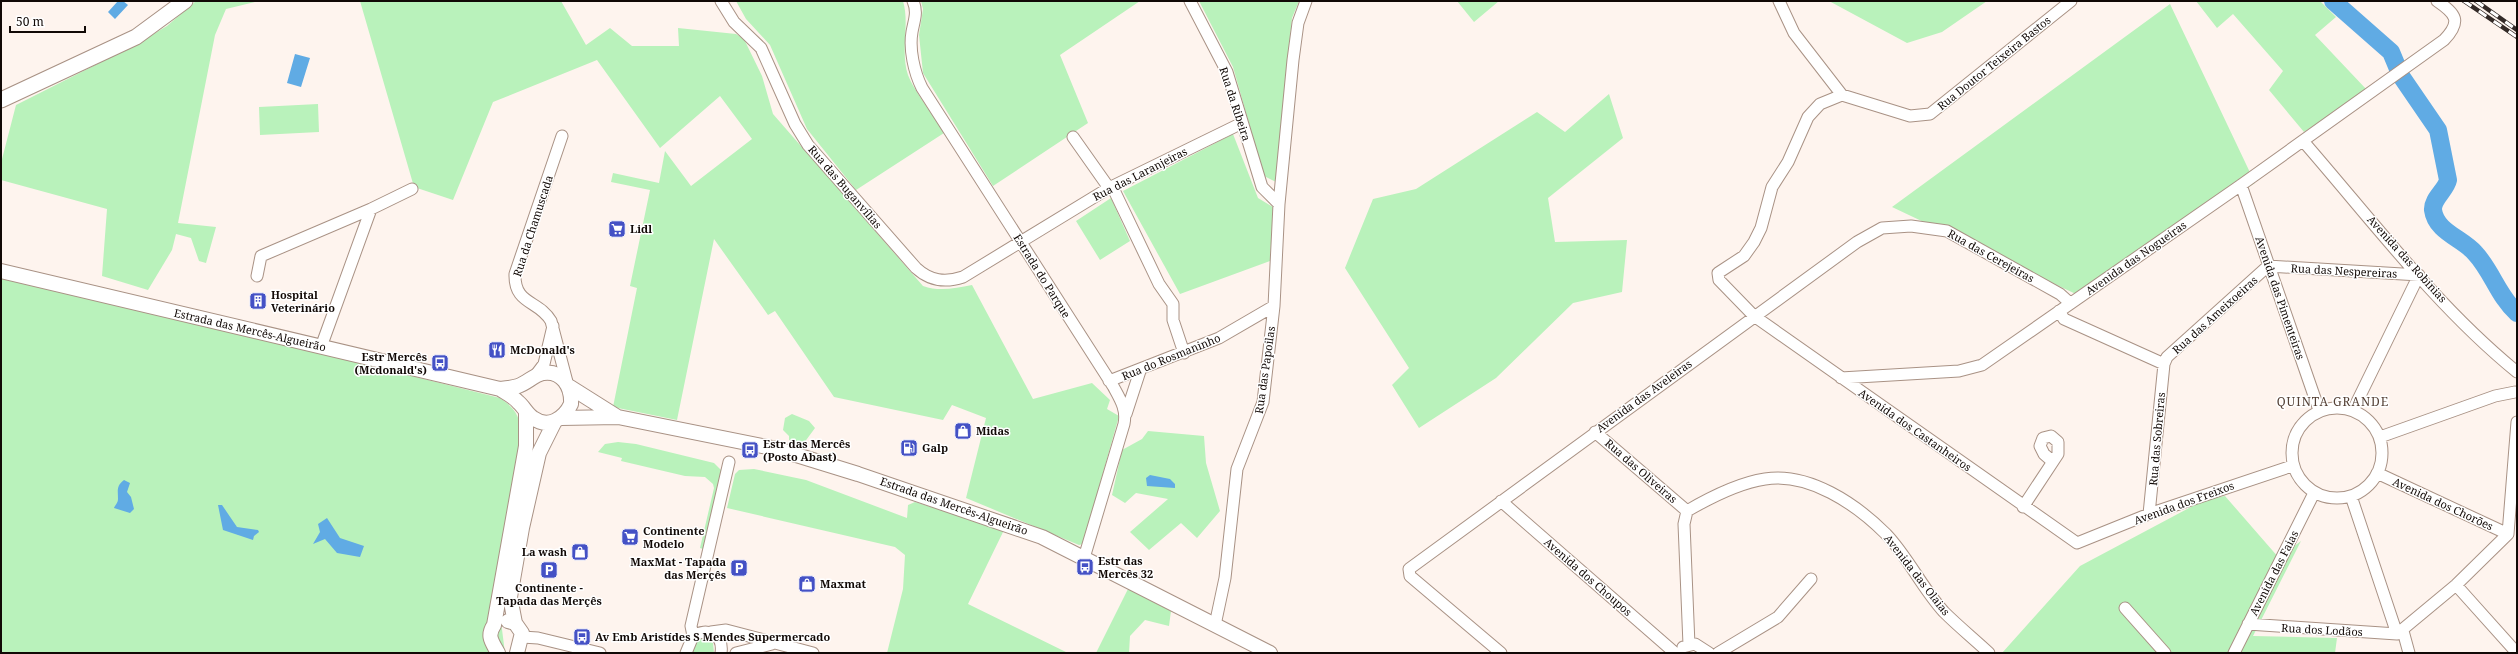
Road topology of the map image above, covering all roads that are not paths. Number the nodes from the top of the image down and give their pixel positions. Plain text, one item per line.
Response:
1 (185, 1) edge
2 (721, 1) edge
3 (913, 1) edge
4 (1190, 1) edge
5 (1306, 1) edge
6 (1779, 1) edge
7 (2071, 1) edge
8 (2436, 1) edge
9 (1842, 95) junction
10 (1, 100) edge
11 (1242, 123) junction
12 (562, 136) dead end
13 (1074, 137) dead end
14 (2303, 141) junction
15 (2241, 186) junction
16 (1110, 187) junction
17 (412, 189) dead end
18 (1279, 204) junction
19 (371, 209) junction
20 (1882, 228) joint
21 (1021, 243) junction
22 (2268, 266) junction
23 (1, 271) edge
24 (2419, 275) junction
25 (257, 276) dead end
26 (2070, 303) junction
27 (1274, 306) junction
28 (2059, 312) junction
29 (1754, 316) junction
30 (553, 325) junction
31 (321, 347) junction
32 (1184, 353) junction
33 (2164, 364) junction
34 (1140, 371) junction
35 (2517, 372) edge
36 (532, 378) junction
37 (1841, 378) junction
38 (1110, 381) junction
39 (568, 385) junction
40 (500, 389) junction
41 (2516, 390) edge
42 (525, 410) junction
43 (2319, 410) junction
44 (2353, 410) junction
45 (1126, 414) junction
46 (618, 417) junction
47 (558, 420) junction
48 (2517, 422) edge
49 (1595, 432) junction
50 (2380, 437) junction
51 (2052, 461) dead end
52 (729, 462) dead end
53 (2292, 466) junction
54 (2378, 473) junction
55 (2314, 493) junction
56 (2351, 496) junction
57 (1501, 501) junction
58 (2023, 507) junction
59 (1687, 510) junction
60 (2149, 514) junction
61 (2508, 534) junction
62 (2077, 543) joint
63 (1084, 558) junction
64 (1811, 579) dead end
65 (2456, 585) junction
66 (697, 608) junction
67 (2125, 608) dead end
68 (515, 623) junction
69 (2248, 624) junction
70 (494, 625) junction
71 (1215, 625) junction
72 (710, 632) junction
73 (2400, 633) junction
74 (693, 636) junction
75 (774, 643) junction
76 (1689, 645) junction
77 (519, 646) edge
78 (498, 652) edge
79 (600, 653) edge
80 (686, 653) edge
81 (721, 653) edge
82 (736, 653) edge
83 (813, 653) edge
84 (1270, 653) edge
85 (1501, 653) edge
86 (1676, 653) edge
87 (1709, 653) edge
88 (1718, 653) edge
89 (1989, 653) edge
90 (2165, 653) edge
91 (2234, 653) edge
92 (2409, 653) edge
93 (2517, 653) edge

1 - 10 main road
2 - 21 street, Rua das Buganvílias
3 - 21 street, Estrada do Parque
4 - 11 street, Rua da Ribeira
5 - 18 street, Rua das Papoilas
6 - 9 street
7 - 9 street, Rua Doutor Teixeira Bastos
8 - 14 street, Avenida das Nogueiras
9 - 29 street
11 - 16 street, Rua das Laranjeiras
11 - 18 street, Rua da Ribeira
12 - 30 street, Rua da Chamuscada
13 - 16 street
14 - 15 street, Avenida das Nogueiras
14 - 24 street, Avenida das Robínias
15 - 22 street, Avenida das Pimenteiras
15 - 26 street, Avenida das Nogueiras
16 - 21 street, Rua das Laranjeiras
16 - 32 street
17 - 19 street
18 - 27 street, Rua das Papoilas
19 - 25 street
19 - 31 street
20 - 26 street, Rua das Cerejeiras
20 - 29 street, Avenida das Aveleiras
21 - 38 street, Estrada do Parque
22 - 24 street, Rua das Nespereiras
22 - 33 street, Rua das Ameixoeiras
22 - 43 street, Avenida das Pimenteiras
23 - 31 street, Estrada das Mercês-Algueirão
24 - 35 street, Avenida das Robínias
24 - 44 street
26 - 28 street, Avenida das Nogueiras
27 - 32 street, Rua do Rosmaninho
27 - 71 street, Rua das Papoilas
28 - 33 street
28 - 37 street, Avenida das Nogueiras
29 - 37 street, Avenida dos Castanheiros
29 - 49 street, Avenida das Aveleiras
30 - 36 street
30 - 39 street, Rua da Chamuscada
31 - 40 street, Estrada das Mercês-Algueirão
32 - 34 street, Rua do Rosmaninho
33 - 60 street, Rua das Sobreiras
34 - 38 street, Rua do Rosmaninho
34 - 45 street
36 - 39 street, Estrada das Mercês-Algueirão
36 - 40 street, Estrada das Mercês-Algueirão
36 - 42 street
37 - 58 street, Avenida dos Castanheiros
38 - 45 street, Estrada do Parque
39 - 46 street, Estrada das Mercês-Algueirão
39 - 47 street
40 - 42 street, Estrada das Mercês-Algueirão
41 - 50 street
42 - 47 street, Estrada das Mercês-Algueirão
42 - 70 street
43 - 44 street
43 - 53 street
44 - 50 street
45 - 63 street
46 - 47 street, Estrada das Mercês-Algueirão
46 - 63 street, Estrada das Mercês-Algueirão
47 - 68 street
48 - 61 street
49 - 57 street, Avenida das Aveleiras
49 - 59 street, Rua das Oliveiras
50 - 54 street
51 - 58 street
52 - 66 street
53 - 55 street
53 - 60 street, Avenida dos Freixos
54 - 56 street
54 - 61 street, Avenida dos Chorões
55 - 56 street
55 - 69 street, Avenida das Faias
56 - 73 street
57 - 85 street, Avenida das Aveleiras
57 - 86 street, Avenida dos Choupos
58 - 62 street, Avenida dos Castanheiros
59 - 76 street
59 - 89 street, Avenida das Olaias
60 - 62 street, Avenida dos Freixos
61 - 65 street
63 - 71 street, Estrada das Mercês-Algueirão
64 - 88 street
65 - 73 street
65 - 93 street
66 - 72 street
66 - 74 street
67 - 90 street
68 - 70 street
68 - 77 street
69 - 73 street, Rua dos Lodãos
69 - 91 street, Avenida das Faias
70 - 78 street
71 - 84 street, Estrada das Mercês-Algueirão
72 - 74 street
72 - 75 street
72 - 81 street
73 - 92 street
74 - 80 street
75 - 82 street
75 - 83 street
76 - 86 street
76 - 87 street
77 - 78 street
77 - 79 street

